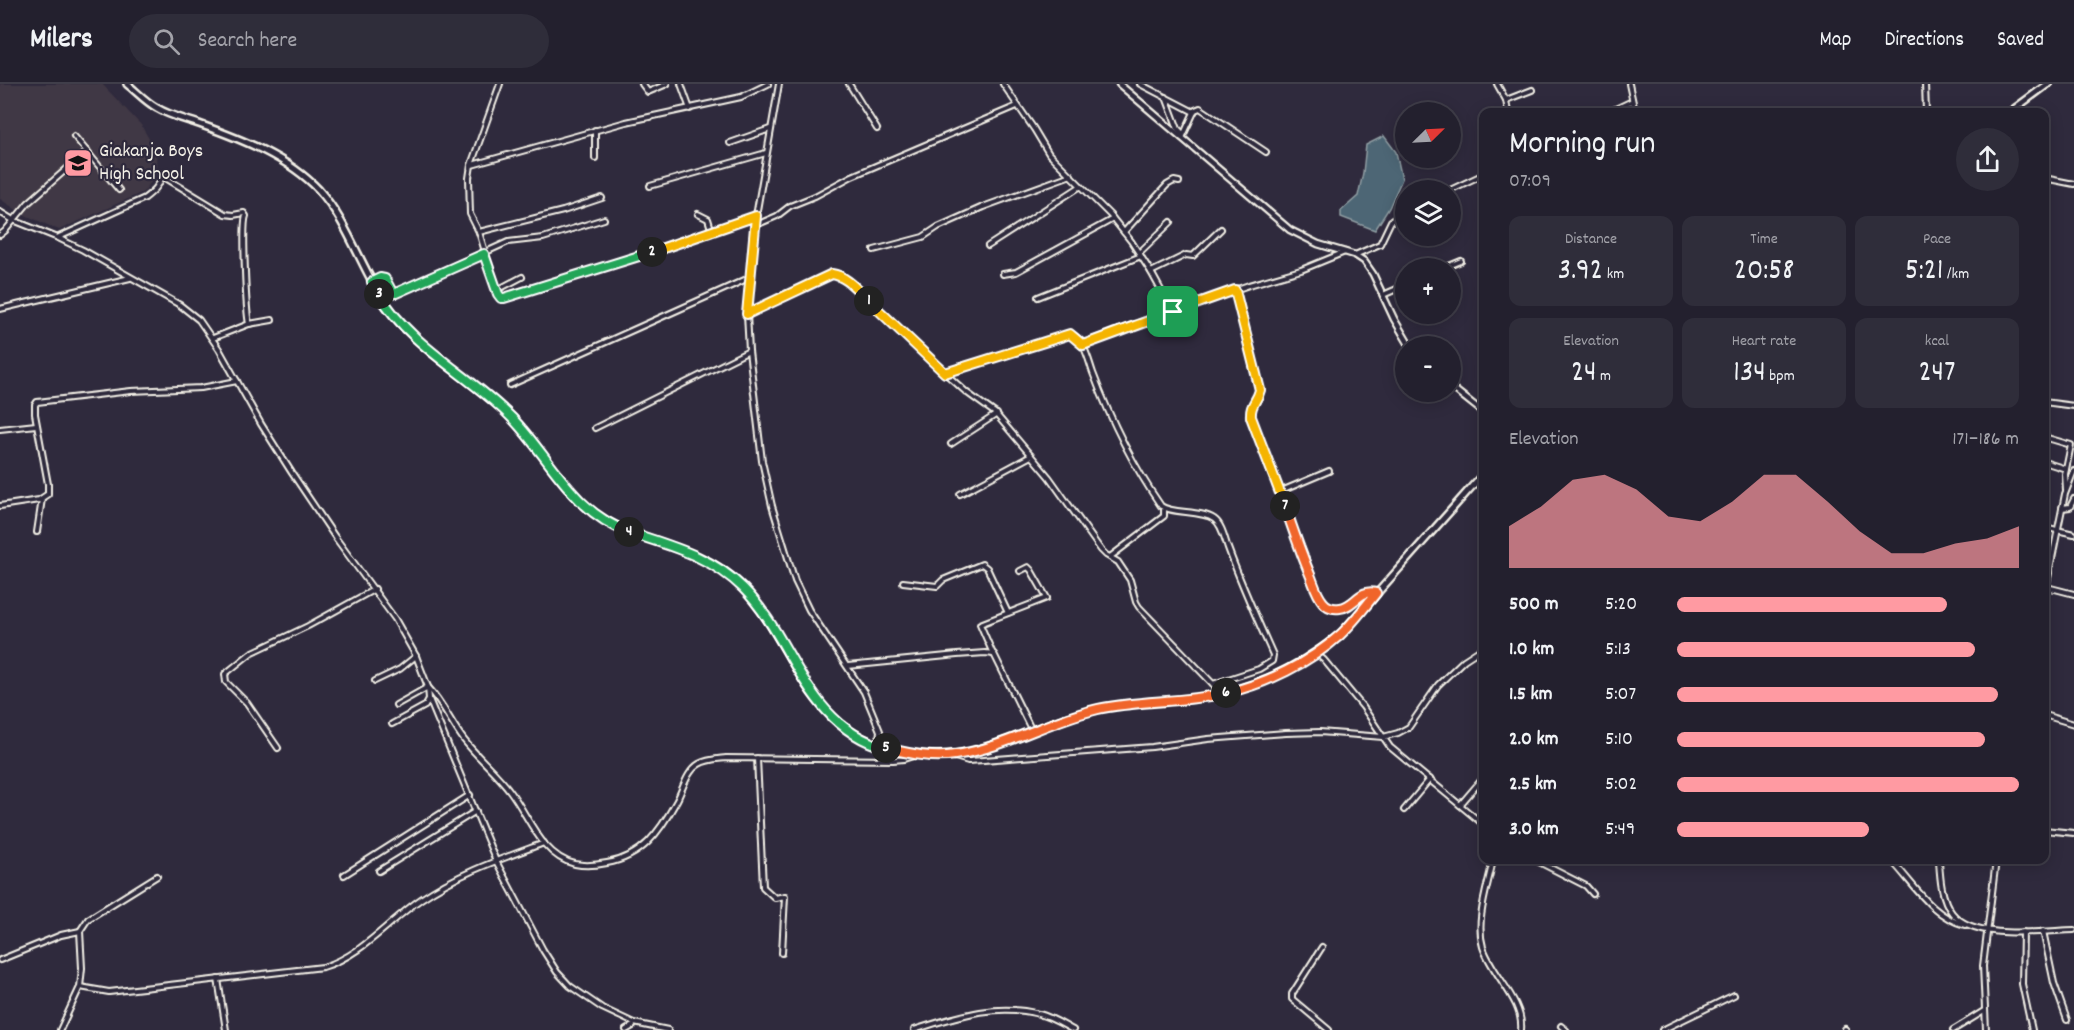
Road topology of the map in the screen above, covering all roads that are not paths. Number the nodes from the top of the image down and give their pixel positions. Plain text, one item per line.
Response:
1 (127, 84) edge
2 (500, 84) edge
3 (642, 84) edge
4 (667, 84) edge
5 (681, 84) edge
6 (768, 84) edge
7 (779, 84) edge
8 (849, 84) edge
9 (1003, 84) edge
10 (1119, 84) edge
11 (1140, 84) edge
12 (1497, 84) edge
13 (1629, 84) edge
14 (1925, 84) edge
15 (2048, 84) edge
16 (1532, 90) dead end
17 (1166, 97) junction
18 (1506, 100) junction
19 (1632, 101) junction
20 (1017, 106) junction
21 (1507, 108) edge
22 (1617, 108) edge
23 (1634, 108) edge
24 (1926, 108) edge
25 (2015, 108) edge
26 (690, 109) junction
27 (1194, 112) junction
28 (771, 128) junction
29 (877, 129) dead end
30 (595, 130) junction
31 (74, 136) dead end
32 (1182, 136) junction
33 (730, 143) dead end
34 (87, 152) junction
35 (1266, 152) dead end
36 (766, 153) junction
37 (595, 158) dead end
38 (471, 165) junction
39 (1071, 175) junction
40 (1479, 176) edge
41 (2049, 179) edge
42 (1179, 182) dead end
43 (2074, 184) edge
44 (1461, 185) edge
45 (650, 186) dead end
46 (1081, 186) junction
47 (119, 190) dead end
48 (602, 198) dead end
49 (0, 212) edge
50 (698, 214) dead end
51 (756, 216) junction
52 (604, 219) dead end
53 (1113, 219) junction
54 (1395, 219) edge
55 (13, 220) junction
56 (1171, 222) dead end
57 (756, 225) junction
58 (1221, 229) dead end
59 (478, 232) junction
60 (712, 232) junction
61 (1124, 232) junction
62 (0, 235) edge
63 (58, 238) junction
64 (988, 246) dead end
65 (874, 250) dead end
66 (1345, 252) junction
67 (484, 254) junction
68 (1140, 254) junction
69 (1354, 255) junction
70 (1151, 272) junction
71 (1004, 274) dead end
72 (522, 277) dead end
73 (131, 278) junction
74 (750, 278) junction
75 (372, 282) junction
76 (497, 290) junction
77 (1235, 290) junction
78 (1395, 290) edge
79 (1382, 295) junction
80 (1038, 297) dead end
81 (0, 309) edge
82 (1173, 312) junction
83 (747, 314) junction
84 (272, 320) dead end
85 (249, 324) junction
86 (1405, 336) edge
87 (213, 338) junction
88 (1083, 345) junction
89 (749, 351) junction
90 (945, 373) junction
91 (237, 381) junction
92 (510, 386) dead end
93 (1461, 394) edge
94 (2049, 403) edge
95 (2074, 406) edge
96 (1479, 408) edge
97 (997, 414) junction
98 (36, 425) junction
99 (595, 428) dead end
100 (0, 429) edge
101 (2049, 438) edge
102 (951, 444) dead end
103 (1032, 456) junction
104 (2049, 464) edge
105 (2066, 469) junction
106 (1329, 471) dead end
107 (2074, 471) edge
108 (1479, 479) edge
109 (2067, 491) junction
110 (1279, 492) junction
111 (960, 494) dead end
112 (42, 499) junction
113 (2074, 501) edge
114 (0, 506) edge
115 (1164, 508) junction
116 (2062, 508) junction
117 (2049, 528) edge
118 (2058, 530) junction
119 (37, 532) dead end
120 (2074, 534) edge
121 (1110, 557) junction
122 (1020, 571) dead end
123 (2049, 577) edge
124 (903, 582) dead end
125 (2049, 588) edge
126 (375, 589) junction
127 (1376, 593) junction
128 (2074, 594) edge
129 (1008, 613) junction
130 (1479, 650) edge
131 (1316, 653) junction
132 (994, 654) junction
133 (416, 656) junction
134 (848, 666) junction
135 (375, 681) dead end
136 (1213, 684) junction
137 (428, 687) junction
138 (1219, 694) junction
139 (429, 699) junction
140 (396, 705) dead end
141 (2049, 716) edge
142 (392, 724) dead end
143 (2074, 724) edge
144 (1032, 731) junction
145 (1383, 737) junction
146 (878, 746) junction
147 (278, 748) dead end
148 (916, 755) junction
149 (952, 756) junction
150 (757, 758) junction
151 (1430, 779) junction
152 (1479, 783) edge
153 (470, 795) junction
154 (1460, 805) junction
155 (1404, 810) dead end
156 (476, 811) junction
157 (1479, 821) edge
158 (2049, 830) edge
159 (2074, 832) edge
160 (544, 843) junction
161 (496, 861) junction
162 (1492, 864) edge
163 (1543, 864) edge
164 (1894, 864) edge
165 (1939, 864) edge
166 (1995, 864) edge
167 (379, 871) dead end
168 (344, 875) dead end
169 (157, 876) dead end
170 (1593, 894) dead end
171 (1969, 926) junction
172 (1986, 930) junction
173 (2074, 930) edge
174 (2043, 931) junction
175 (80, 932) junction
176 (2023, 932) junction
177 (1322, 947) dead end
178 (782, 953) dead end
179 (0, 960) edge
180 (218, 980) junction
181 (80, 987) junction
182 (1734, 995) dead end
183 (1984, 1011) junction
184 (2067, 1020) dead end
185 (633, 1026) edge
186 (1561, 1026) dead end
187 (60, 1030) edge
188 (226, 1030) edge
189 (626, 1030) edge
190 (668, 1030) edge
191 (914, 1030) edge
192 (1073, 1030) edge
193 (1329, 1030) edge
194 (1521, 1030) edge
195 (1566, 1030) edge
196 (1662, 1030) edge
197 (1953, 1030) edge
198 (1986, 1030) edge
199 (2032, 1030) edge

1 - 75 main road
2 - 38 street
3 - 4 street
5 - 26 street
6 - 26 street
7 - 28 street
8 - 29 street
9 - 20 street
10 - 32 street
11 - 17 street
12 - 18 street
13 - 19 street
14 - 24 street
15 - 25 main road
16 - 18 street
17 - 27 street
17 - 32 street
18 - 21 street
19 - 22 street
19 - 23 street
20 - 39 street
20 - 57 street
26 - 30 street
27 - 32 street
27 - 35 street
28 - 33 street
28 - 36 street
30 - 37 street
30 - 38 street
31 - 34 street
32 - 66 street
34 - 47 street
34 - 55 street
36 - 45 street
36 - 51 street
38 - 59 street
39 - 46 street
39 - 65 street
40 - 44 street
41 - 43 street
42 - 61 street
46 - 53 street
46 - 64 street
48 - 59 street
49 - 55 street
50 - 60 street
51 - 57 street
51 - 60 street
52 - 67 street
53 - 61 street
53 - 71 street
54 - 69 street
55 - 62 street
55 - 63 street
56 - 68 street
57 - 74 street
58 - 70 street
59 - 67 street
60 - 76 street
61 - 68 street
63 - 73 street
63 - 85 street
66 - 69 street
66 - 77 street
67 - 75 street
67 - 76 street
68 - 70 street
68 - 80 street
69 - 79 street
70 - 82 street
72 - 76 street
73 - 81 street
73 - 87 street
74 - 83 street
74 - 92 street
75 - 146 main road
77 - 82 street
77 - 110 street
78 - 79 street
79 - 86 street
82 - 88 street
83 - 89 street
83 - 90 street
84 - 85 street
85 - 87 street
87 - 91 street
88 - 90 street
88 - 115 street
89 - 99 street
89 - 134 street
90 - 97 street
91 - 98 street
91 - 126 street
93 - 96 street
94 - 95 street
97 - 102 street
97 - 103 street
98 - 100 street
98 - 112 street
101 - 105 street
103 - 111 street
103 - 121 street
104 - 105 street
105 - 109 street
106 - 110 street
107 - 109 street
108 - 127 main road
109 - 116 street
110 - 127 street
112 - 114 street
112 - 119 street
113 - 116 street
115 - 121 street
115 - 136 street
116 - 118 street
117 - 118 street
118 - 120 street
118 - 123 street
121 - 136 street
122 - 129 street
124 - 129 street
125 - 128 street
126 - 133 street
126 - 147 street
127 - 131 main road
129 - 132 street
130 - 145 street
131 - 138 main road
131 - 145 street
132 - 134 street
132 - 144 street
133 - 135 street
133 - 137 street
134 - 146 street
136 - 138 street
137 - 139 street
137 - 140 street
137 - 160 street
138 - 144 main road
139 - 142 street
139 - 153 street
141 - 143 street
144 - 149 main road
145 - 149 street
145 - 151 street
146 - 148 main road
148 - 149 main road
148 - 150 street
150 - 160 street
150 - 178 street
151 - 154 street
151 - 155 street
152 - 154 street
153 - 156 street
153 - 168 street
154 - 157 street
156 - 161 street
156 - 167 street
158 - 159 street
160 - 161 street
161 - 180 street
161 - 185 street
162 - 194 street
163 - 170 street
164 - 171 street
165 - 171 street
166 - 172 street
169 - 175 street
171 - 172 street
172 - 176 street
172 - 183 street
173 - 174 street
174 - 176 street
174 - 184 street
175 - 179 street
175 - 181 street
176 - 199 street
177 - 193 street
180 - 181 street
180 - 188 street
181 - 187 street
182 - 196 street
183 - 197 street
183 - 198 street
185 - 189 street
185 - 190 street
186 - 195 street
191 - 192 street

